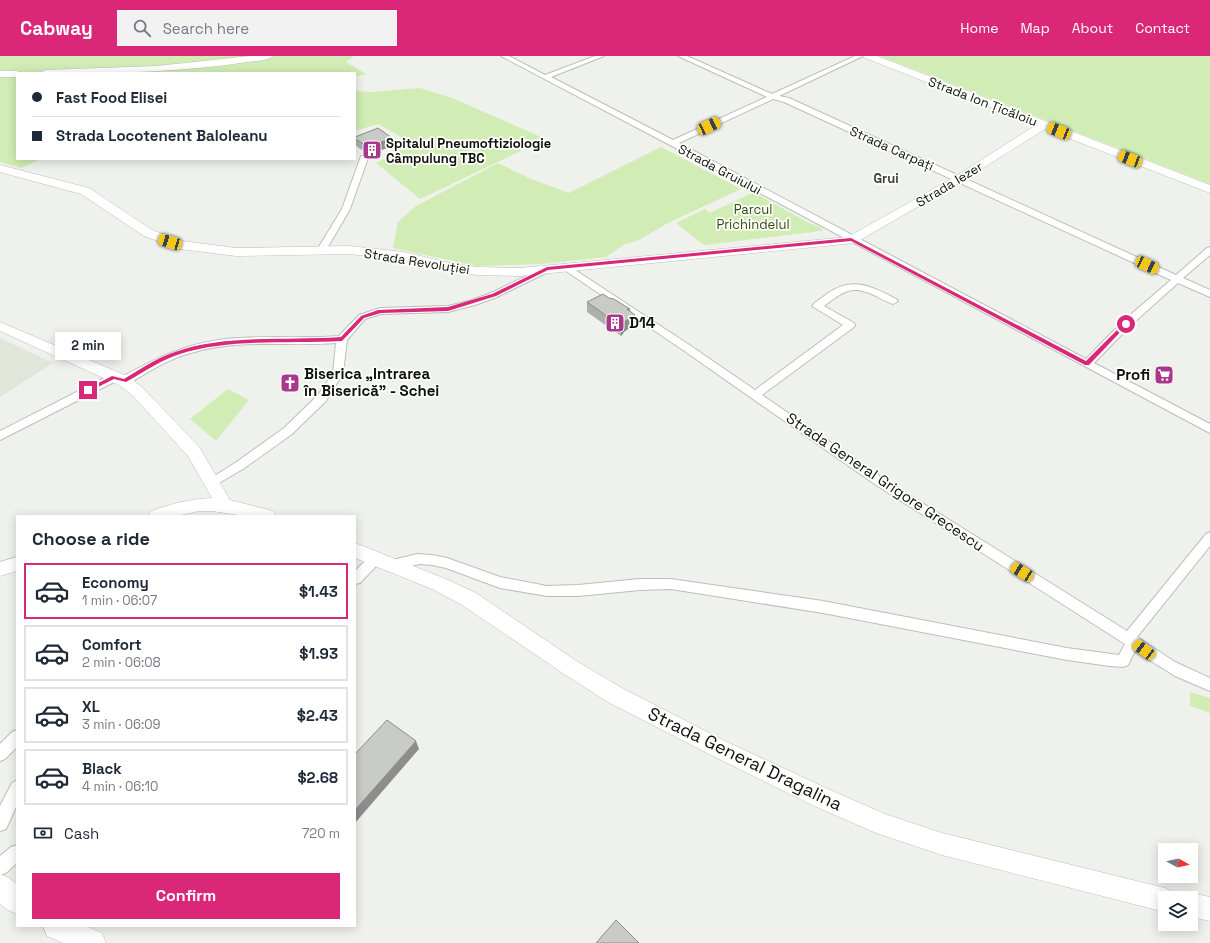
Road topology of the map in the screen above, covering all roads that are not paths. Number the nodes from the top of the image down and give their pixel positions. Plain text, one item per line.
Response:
1 (268, 56) edge
2 (504, 56) edge
3 (602, 56) edge
4 (681, 56) edge
5 (860, 56) edge
6 (868, 56) edge
7 (68, 72) edge
8 (0, 74) edge
9 (16, 74) edge
10 (545, 77) junction
11 (773, 97) junction
12 (1044, 125) junction
13 (673, 143) junction
14 (364, 158) dead end
15 (0, 168) edge
16 (960, 178) junction
17 (1210, 189) edge
18 (851, 240) junction
19 (322, 250) junction
20 (1210, 250) edge
21 (566, 267) junction
22 (547, 269) junction
23 (1176, 278) junction
24 (1210, 294) edge
25 (893, 301) dead end
26 (0, 326) edge
27 (342, 339) junction
28 (1087, 364) junction
29 (119, 379) junction
30 (755, 395) junction
31 (1210, 429) edge
32 (0, 436) edge
33 (212, 483) junction
34 (224, 504) junction
35 (248, 513) edge
36 (160, 515) edge
37 (261, 515) edge
38 (1210, 537) edge
39 (356, 550) edge
40 (385, 562) junction
41 (16, 564) edge
42 (0, 569) edge
43 (356, 578) edge
44 (1130, 641) junction
45 (1210, 685) edge
46 (16, 738) edge
47 (0, 754) edge
48 (16, 790) edge
49 (0, 823) edge
50 (16, 855) edge
51 (0, 867) edge
52 (0, 887) edge
53 (1158, 898) edge
54 (16, 900) edge
55 (1198, 906) edge
56 (1210, 909) edge
57 (59, 927) edge
58 (92, 943) edge

1 - 7 street
2 - 10 street, Strada Gruiului
3 - 10 street
4 - 11 street, Strada Carpați
5 - 11 street
6 - 12 street, Strada Ion Țicăloiu
8 - 9 street
10 - 13 street, Strada Gruiului
11 - 13 street
11 - 16 street, Strada Carpați
12 - 16 street, Strada Iezer
12 - 17 street, Strada Ion Țicăloiu
13 - 18 street, Strada Gruiului
14 - 19 street
15 - 19 street, Strada Revoluției
16 - 18 street, Strada Iezer
16 - 23 street, Strada Carpați
18 - 21 street, Strada Revoluției
18 - 28 street, Strada Gruiului
19 - 22 street, Strada Revoluției
20 - 23 street
21 - 22 street, Strada Revoluției
21 - 30 street, Strada General Grigore Grecescu
22 - 27 street
23 - 24 street, Strada Carpați
23 - 28 street
25 - 30 street
26 - 29 street
27 - 29 street
27 - 33 street
28 - 31 street, Strada Gruiului
29 - 32 street
29 - 33 street
30 - 44 street, Strada General Grigore Grecescu
33 - 34 street
34 - 35 street
34 - 36 street
35 - 37 street
38 - 44 street
39 - 40 street, Strada General Dragalina
40 - 43 street
40 - 44 street
40 - 53 street, Strada General Dragalina
41 - 42 street
44 - 45 street, Strada General Grigore Grecescu
46 - 47 street
48 - 49 street
50 - 51 street
52 - 54 main road
55 - 56 street
57 - 58 main road

